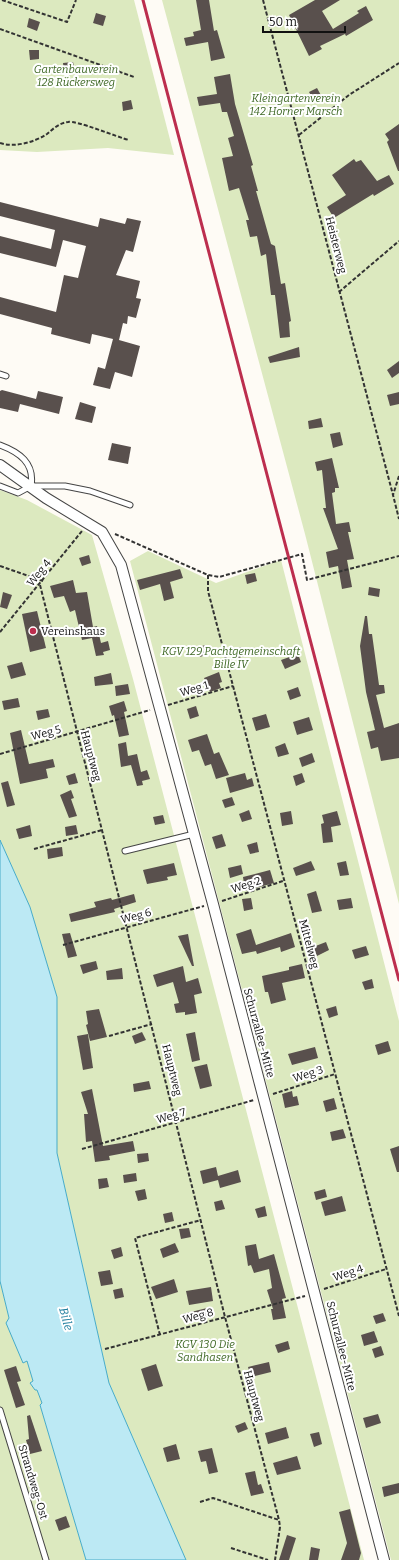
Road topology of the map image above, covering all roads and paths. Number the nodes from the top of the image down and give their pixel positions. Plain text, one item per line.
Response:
1 (2, 0) edge
2 (76, 0) edge
3 (263, 0) edge
4 (0, 29) edge
5 (399, 63) edge
6 (134, 77) dead end
7 (299, 135) junction
8 (129, 140) dead end
9 (0, 143) edge
10 (399, 241) edge
11 (340, 292) junction
12 (0, 374) edge
13 (6, 376) dead end
14 (0, 445) edge
15 (0, 464) edge
16 (399, 476) edge
17 (0, 486) edge
18 (31, 486) junction
19 (393, 495) junction
20 (130, 504) dead end
21 (399, 519) edge
22 (89, 523) junction
23 (102, 532) junction
24 (399, 556) edge
25 (0, 566) edge
26 (208, 575) junction
27 (43, 581) junction
28 (40, 585) junction
29 (0, 632) edge
30 (233, 686) junction
31 (160, 708) junction
32 (141, 713) dead end
33 (77, 733) junction
34 (0, 754) edge
35 (102, 830) junction
36 (194, 834) junction
37 (34, 848) dead end
38 (125, 851) dead end
39 (283, 881) junction
40 (214, 904) junction
41 (126, 927) junction
42 (63, 945) dead end
43 (152, 1024) junction
44 (109, 1036) dead end
45 (335, 1074) junction
46 (264, 1097) junction
47 (176, 1123) junction
48 (82, 1148) dead end
49 (201, 1220) junction
50 (386, 1268) junction
51 (315, 1292) junction
52 (296, 1299) dead end
53 (399, 1316) edge
54 (225, 1317) junction
55 (160, 1334) junction
56 (105, 1349) dead end
57 (0, 1410) edge
58 (200, 1502) dead end
59 (279, 1520) junction
60 (231, 1548) dead end
61 (46, 1560) edge
62 (268, 1560) edge
63 (275, 1560) edge
64 (384, 1560) edge

1 - 2 path
3 - 7 path, Heisterweg
4 - 6 path
5 - 7 path
7 - 11 path, Heisterweg
8 - 9 path
10 - 11 path
11 - 19 path, Heisterweg
12 - 13 lane
14 - 18 lane
15 - 18 street, Schurzallee-Mitte
16 - 19 path
17 - 18 lane
18 - 20 lane
18 - 22 street, Schurzallee-Mitte
19 - 21 path, Heisterweg
22 - 23 street, Schurzallee-Mitte
22 - 27 path, Weg 4
23 - 26 path
23 - 31 street, Schurzallee-Mitte
24 - 26 path
25 - 27 path
26 - 30 path, Mittelweg
27 - 28 path, Weg 4
28 - 29 path, Weg 4
28 - 33 path, Hauptweg
30 - 31 path, Weg 1
30 - 39 path, Mittelweg
31 - 36 street, Schurzallee-Mitte
32 - 33 path, Weg 5
33 - 34 path, Weg 5
33 - 35 path, Hauptweg
35 - 37 path
35 - 41 path, Hauptweg
36 - 38 lane
36 - 40 street, Schurzallee-Mitte
39 - 40 path, Weg 2
39 - 45 path, Mittelweg
40 - 41 path, Weg 6
40 - 46 street, Schurzallee-Mitte
41 - 42 path, Weg 6
41 - 43 path, Hauptweg
43 - 44 path
43 - 47 path, Hauptweg
45 - 46 path, Weg 3
45 - 50 path, Mittelweg
46 - 47 path, Weg 7
46 - 51 street, Schurzallee-Mitte
47 - 48 path, Weg 7
47 - 49 path, Hauptweg
49 - 54 path, Hauptweg
49 - 55 path
50 - 51 path, Weg 4
50 - 53 path, Mittelweg
51 - 64 street, Schurzallee-Mitte
52 - 54 path, Weg 8
54 - 55 path, Weg 8
54 - 59 path, Hauptweg
55 - 56 path, Weg 8
57 - 61 lane, Strandweg-Ost
58 - 59 path
59 - 63 path, Hauptweg
60 - 62 path

